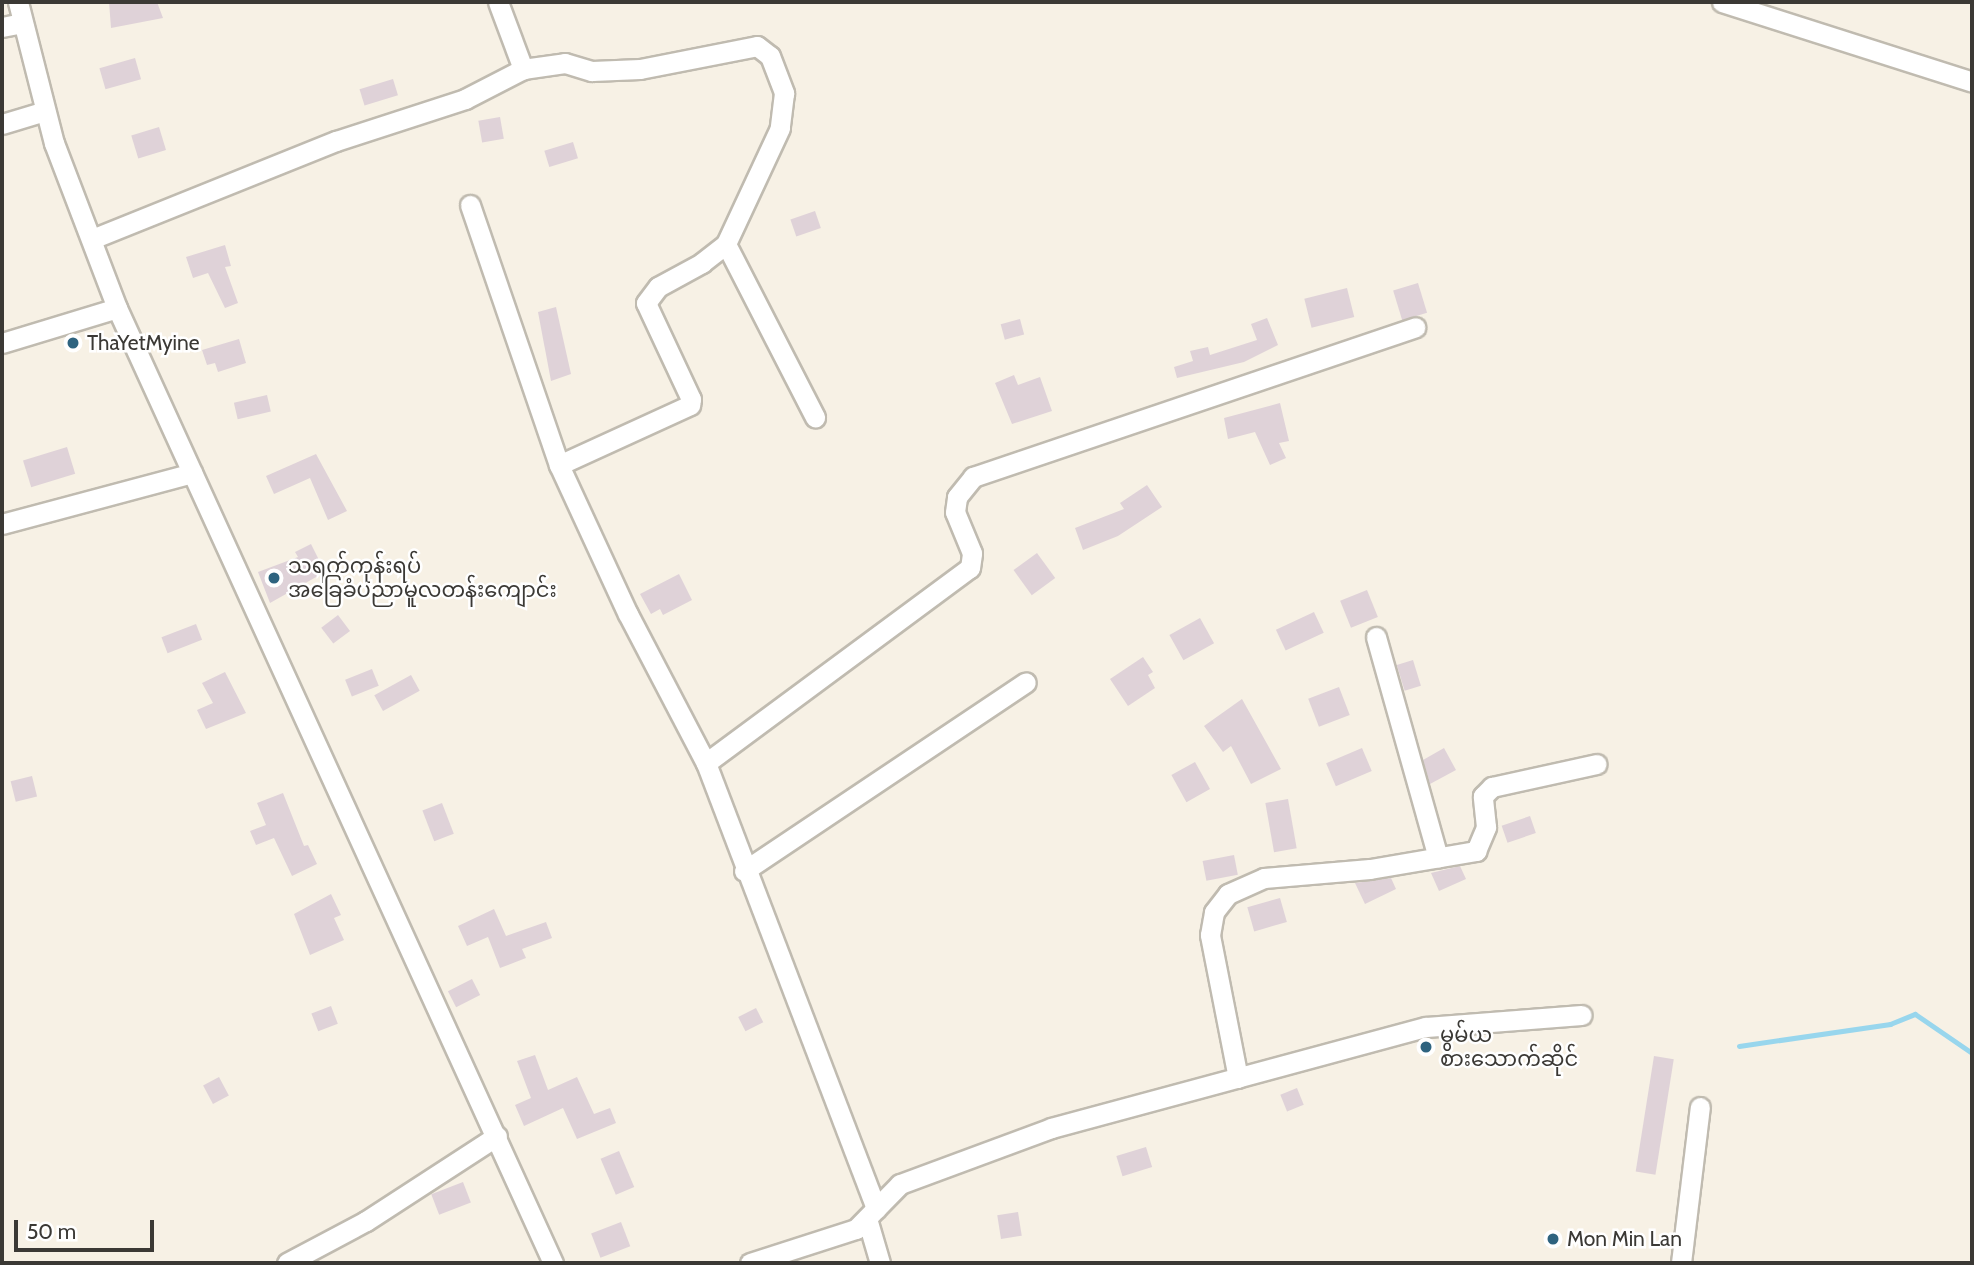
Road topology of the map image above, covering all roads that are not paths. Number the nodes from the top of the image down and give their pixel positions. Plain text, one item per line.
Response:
1 (18, 2) edge
2 (498, 2) edge
3 (1723, 2) edge
4 (22, 23) junction
5 (2, 27) edge
6 (523, 69) junction
7 (1972, 82) edge
8 (45, 111) junction
9 (2, 124) edge
10 (470, 205) dead end
11 (92, 239) junction
12 (726, 244) junction
13 (117, 308) junction
14 (1415, 327) dead end
15 (2, 343) edge
16 (816, 417) dead end
17 (559, 465) junction
18 (192, 473) junction
19 (2, 524) edge
20 (1376, 637) dead end
21 (1026, 682) dead end
22 (706, 763) junction
23 (1597, 764) dead end
24 (1438, 858) junction
25 (744, 871) junction
26 (1582, 1015) dead end
27 (1238, 1078) junction
28 (1700, 1107) dead end
29 (497, 1136) junction
30 (872, 1216) junction
31 (287, 1263) edge
32 (553, 1263) edge
33 (750, 1263) edge
34 (880, 1263) edge
35 (1681, 1263) edge

1 - 4 street
2 - 6 street
3 - 7 street
4 - 5 street
4 - 8 street
6 - 11 street
6 - 12 street
8 - 9 street
8 - 11 street
10 - 17 street
11 - 13 street
12 - 16 street
12 - 17 street
13 - 15 street
13 - 18 street
14 - 22 street
17 - 22 street
18 - 19 street
18 - 29 street
20 - 24 street
21 - 25 street
22 - 25 street
23 - 24 street
24 - 27 street
25 - 30 street
26 - 27 street
27 - 30 street
28 - 35 street
29 - 31 street
29 - 32 street
30 - 33 street
30 - 34 street

